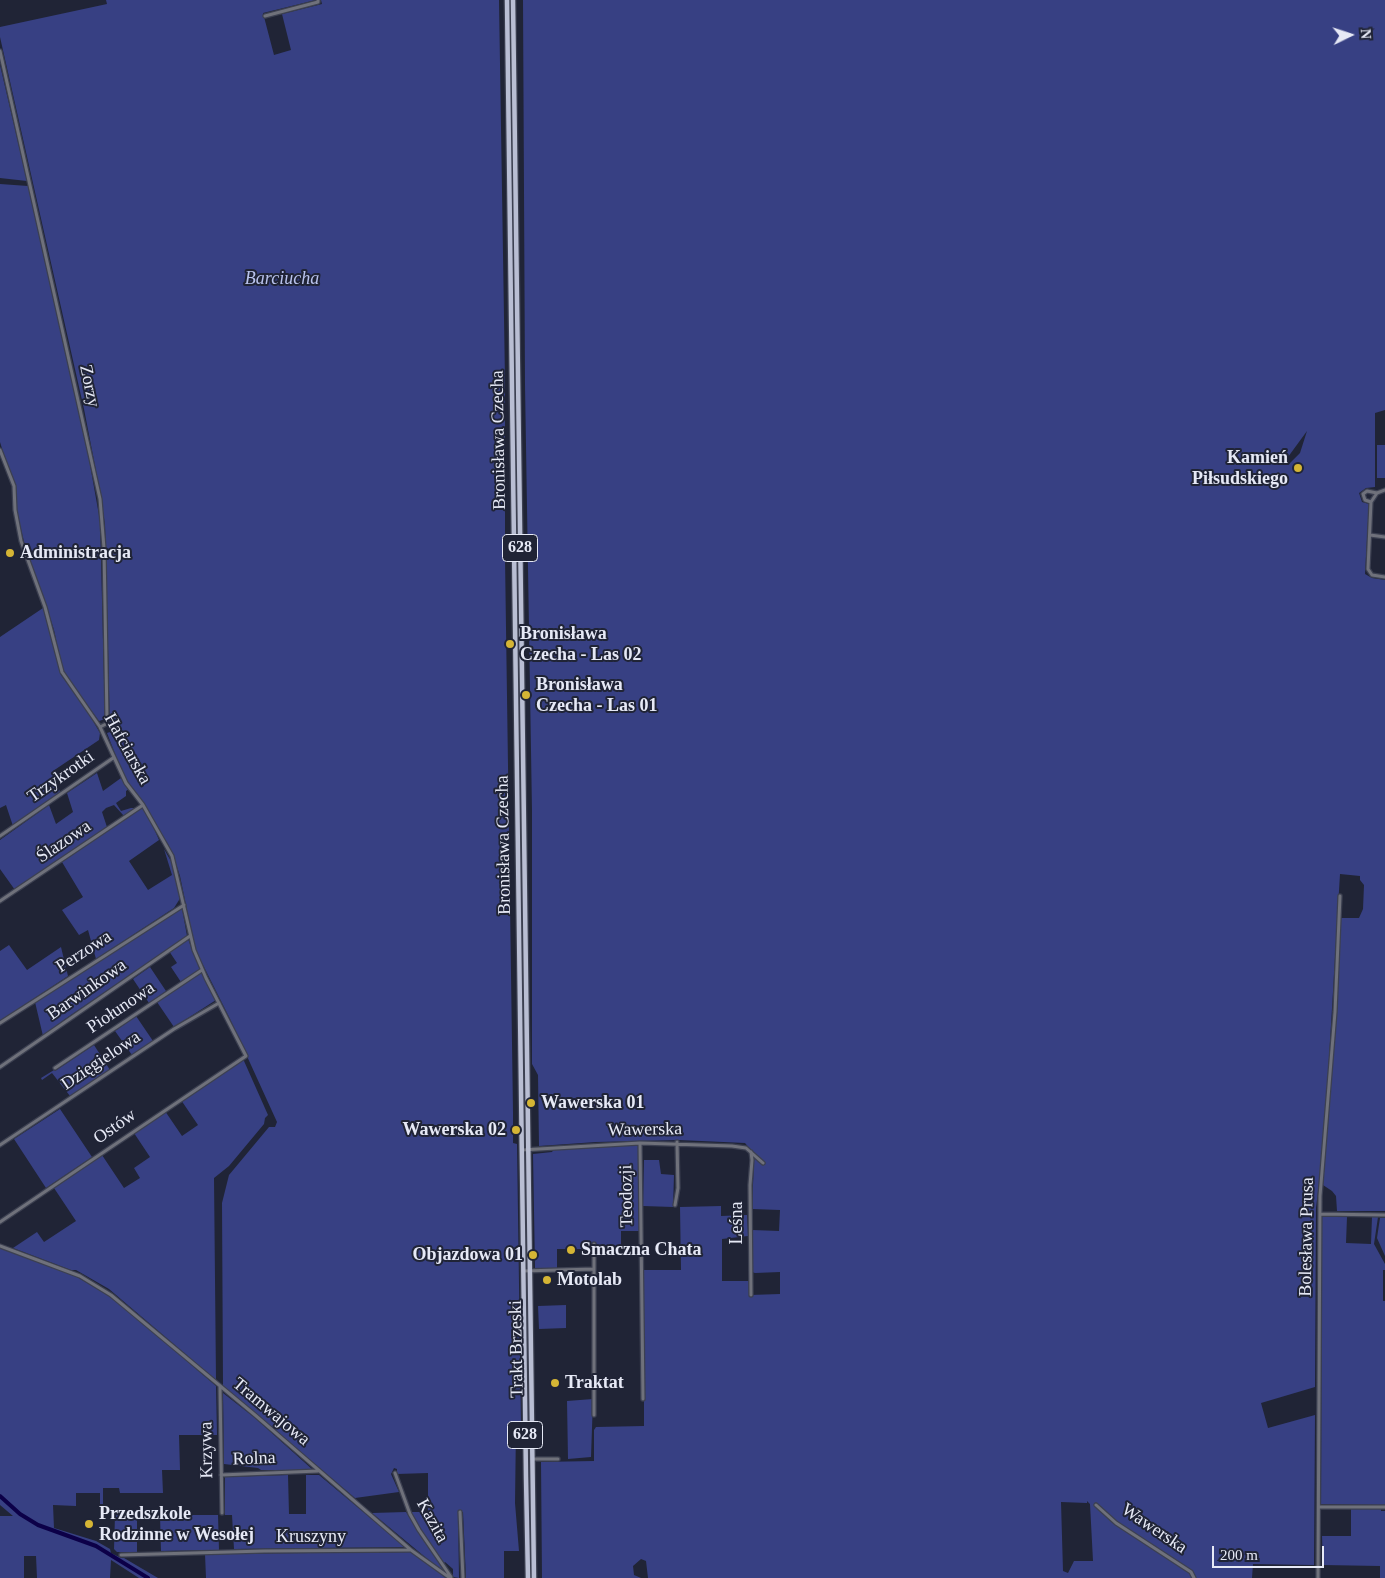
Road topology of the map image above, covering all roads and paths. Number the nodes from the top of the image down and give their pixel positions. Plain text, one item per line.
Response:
1 (507, 0) edge
2 (513, 0) edge
3 (318, 1) edge
4 (265, 16) dead end
5 (0, 51) edge
6 (0, 450) edge
7 (1385, 490) edge
8 (1377, 493) junction
9 (1372, 502) junction
10 (1370, 535) junction
11 (1385, 537) edge
12 (1385, 577) edge
13 (100, 727) junction
14 (114, 758) junction
15 (143, 805) junction
16 (0, 836) edge
17 (1340, 896) dead end
18 (0, 902) edge
19 (184, 905) junction
20 (190, 936) junction
21 (202, 970) junction
22 (219, 1003) junction
23 (0, 1023) edge
24 (246, 1056) joint
25 (0, 1066) edge
26 (55, 1068) dead end
27 (640, 1142) junction
28 (677, 1142) junction
29 (0, 1145) edge
30 (522, 1150) junction
31 (528, 1150) junction
32 (751, 1152) junction
33 (763, 1163) dead end
34 (675, 1205) dead end
35 (1320, 1214) junction
36 (1385, 1215) edge
37 (0, 1222) edge
38 (594, 1244) dead end
39 (0, 1246) edge
40 (594, 1269) junction
41 (523, 1271) junction
42 (529, 1271) junction
43 (751, 1295) dead end
44 (220, 1387) junction
45 (643, 1399) dead end
46 (594, 1415) dead end
47 (558, 1459) dead end
48 (532, 1460) junction
49 (319, 1471) junction
50 (395, 1473) dead end
51 (221, 1474) junction
52 (1096, 1505) dead end
53 (1319, 1507) junction
54 (1385, 1507) edge
55 (460, 1512) dead end
56 (222, 1513) dead end
57 (411, 1550) junction
58 (121, 1555) dead end
59 (451, 1578) edge
60 (463, 1578) edge
61 (528, 1578) edge
62 (534, 1578) edge
63 (1194, 1578) edge
64 (1318, 1578) edge

1 - 30 main road, Bronisława Czecha / 628
2 - 31 main road, Bronisława Czecha / 628
3 - 4 street
5 - 13 street, Zorzy
6 - 13 street, Hafciarska
7 - 8 street
8 - 9 street
8 - 9 street
9 - 10 street
10 - 11 street
10 - 12 street
13 - 14 street, Hafciarska
14 - 15 street, Hafciarska
14 - 16 street, Trzykrotki
15 - 18 street, Ślazowa
15 - 19 street, Hafciarska
17 - 35 street, Bolesława Prusa
19 - 20 street, Hafciarska
19 - 23 street, Perzowa
20 - 21 street, Hafciarska
20 - 25 street, Barwinkowa
21 - 22 street, Hafciarska
21 - 26 street, Piołunowa
22 - 24 street, Hafciarska
22 - 29 street, Dzięgielowa
24 - 37 street, Ostów
27 - 28 street, Wawerska
27 - 31 street, Wawerska
27 - 45 street, Teodozji
28 - 32 street, Wawerska
28 - 34 street
30 - 31 street, Wawerska
30 - 41 main road, Trakt Brzeski / 628
31 - 42 main road, Trakt Brzeski / 628
32 - 33 street, Wawerska
32 - 43 street, Leśna
35 - 36 street
35 - 53 street, Bolesława Prusa
38 - 40 street
39 - 44 street, Tramwajowa
40 - 42 street
40 - 46 street
41 - 42 street
41 - 61 main road, Trakt Brzeski / 628
42 - 48 main road, Trakt Brzeski / 628
44 - 49 street, Tramwajowa
44 - 51 street, Krzywa
47 - 48 street
48 - 62 main road, Trakt Brzeski / 628
49 - 51 street, Rolna
49 - 57 street, Tramwajowa
50 - 59 street, Kazita
51 - 56 street, Krzywa
52 - 63 street, Wawerska
53 - 54 street
53 - 64 street, Bolesława Prusa
55 - 60 street
57 - 58 street, Kruszyny
57 - 59 street, Tramwajowa

